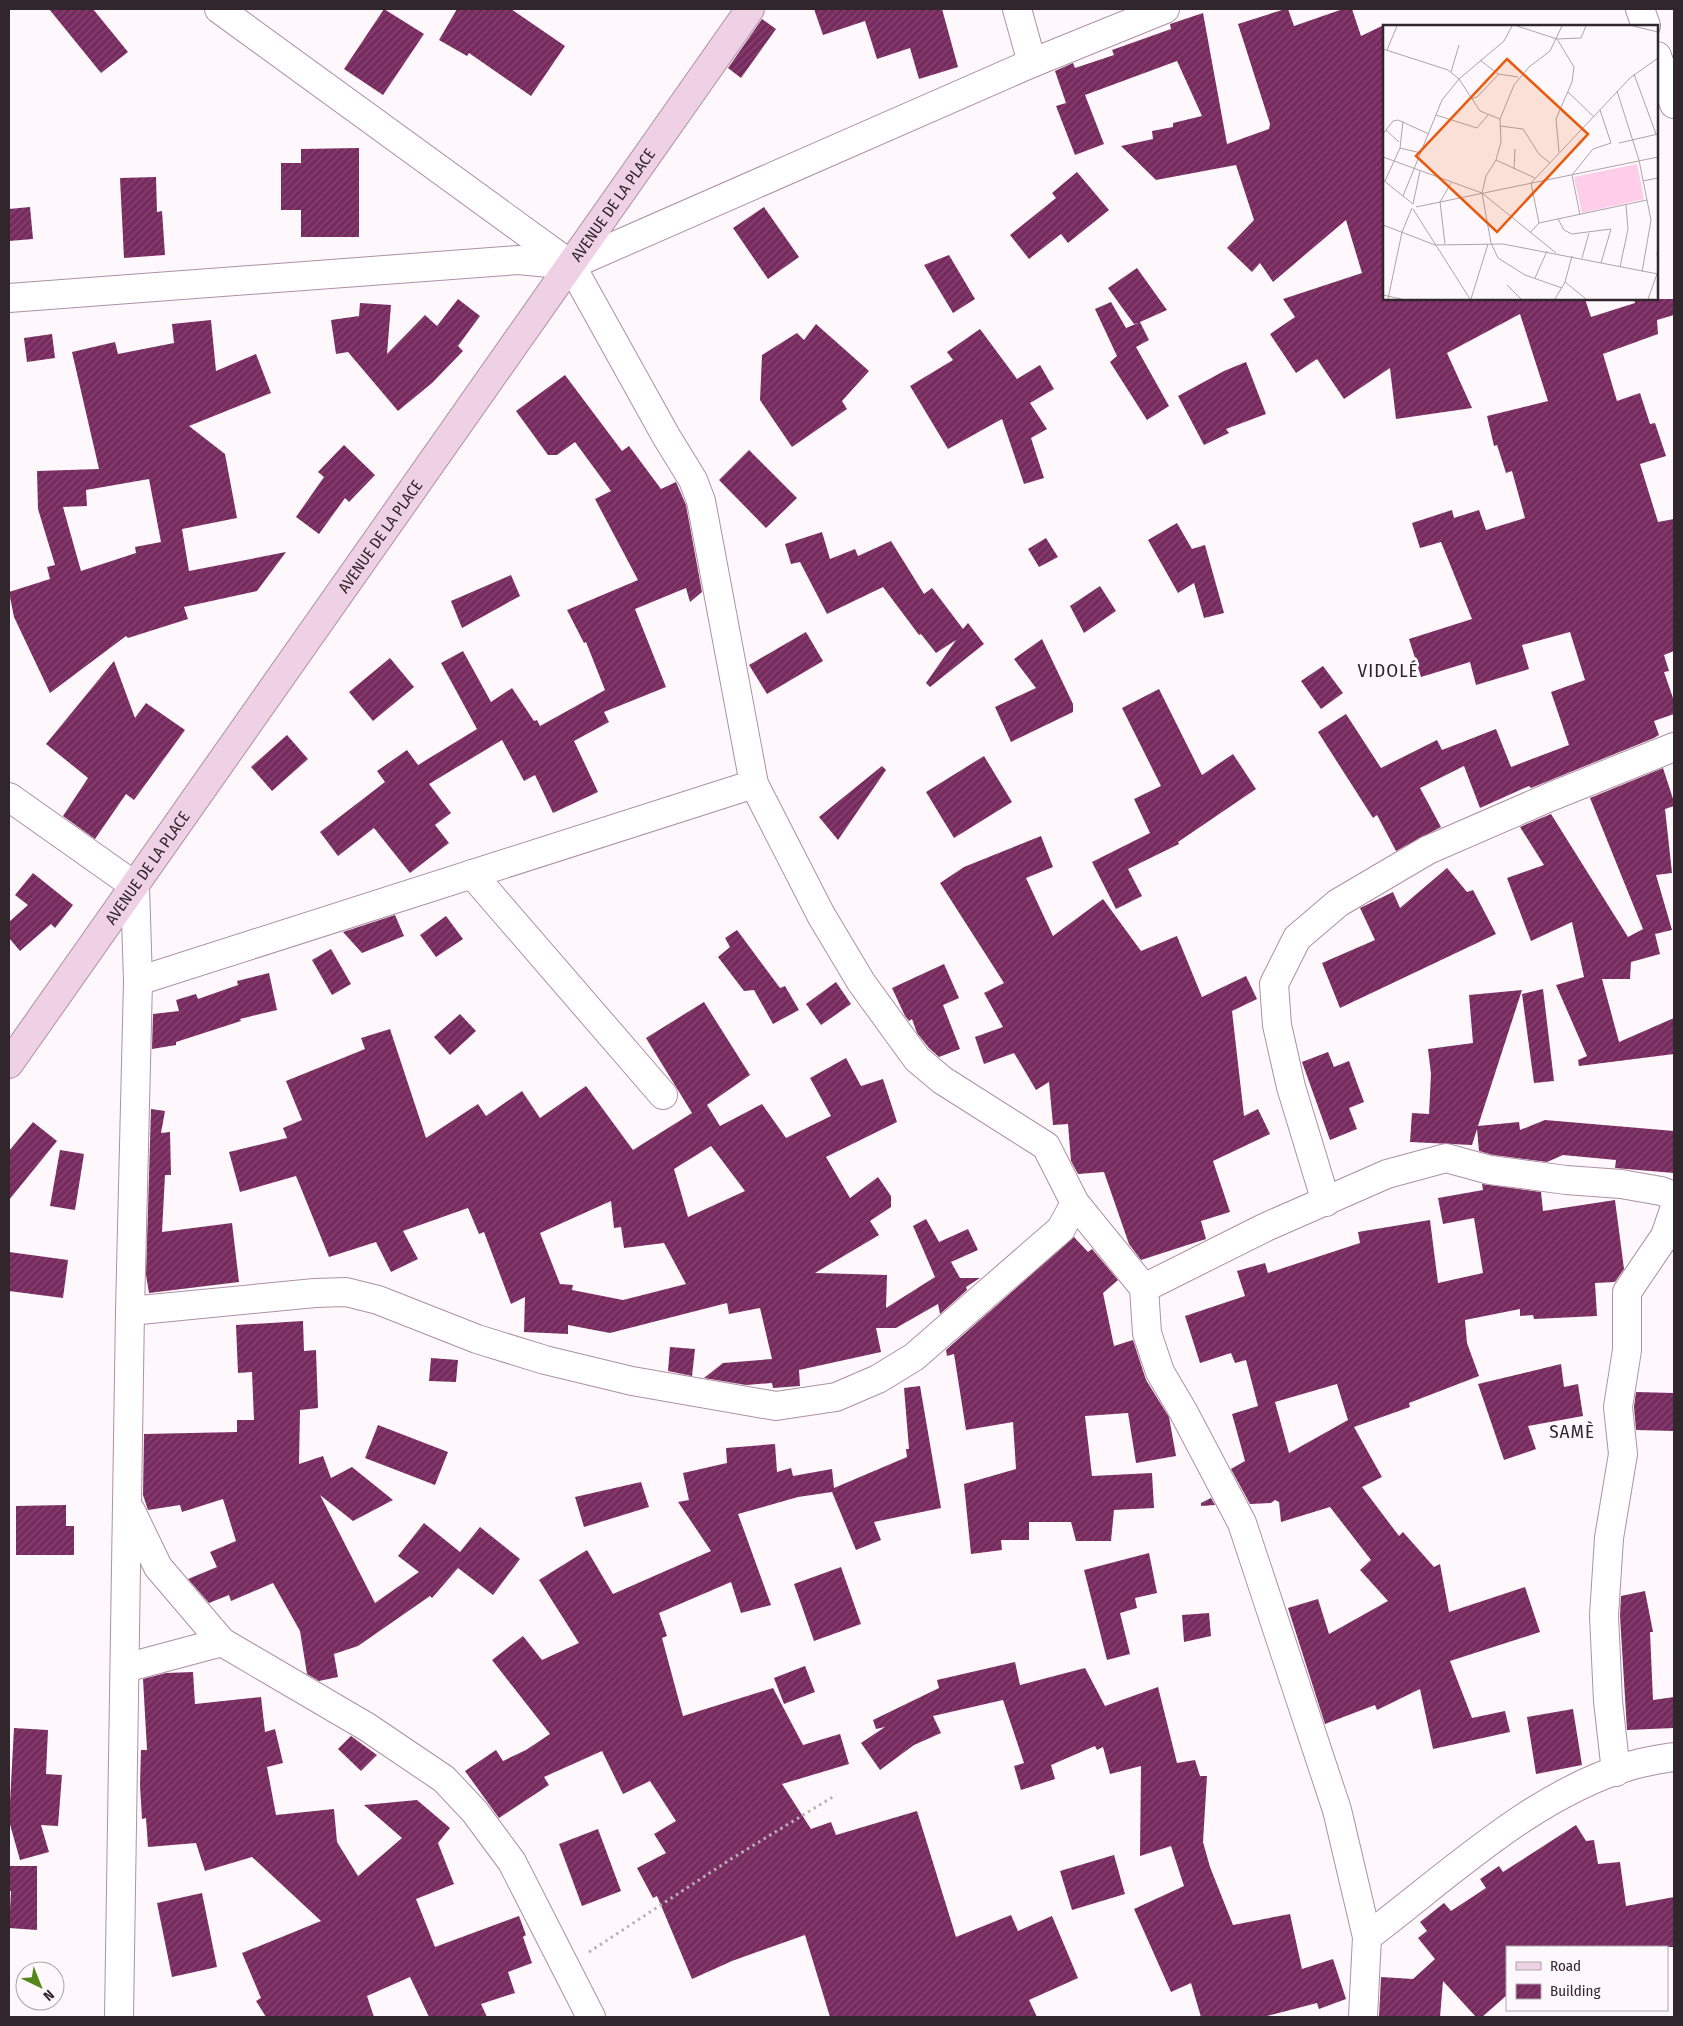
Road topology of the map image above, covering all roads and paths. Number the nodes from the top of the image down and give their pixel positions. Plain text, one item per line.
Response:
1 (218, 9) edge
2 (750, 9) edge
3 (1017, 9) edge
4 (1165, 9) edge
5 (1640, 9) edge
6 (1646, 25) edge
7 (1658, 58) edge
8 (1032, 63) junction
9 (1673, 95) edge
10 (571, 265) junction
11 (9, 298) edge
12 (1674, 747) edge
13 (754, 784) junction
14 (9, 797) edge
15 (472, 874) junction
16 (134, 886) junction
17 (138, 981) junction
18 (9, 1064) edge
19 (663, 1095) dead end
20 (1674, 1196) edge
21 (1326, 1202) junction
22 (1076, 1203) junction
23 (1674, 1210) edge
24 (1144, 1288) junction
25 (130, 1311) junction
26 (128, 1504) junction
27 (222, 1642) junction
28 (125, 1668) junction
29 (1674, 1757) edge
30 (1616, 1772) junction
31 (836, 1795) dead end
32 (1367, 1937) junction
33 (565, 1967) junction
34 (118, 2017) edge
35 (591, 2017) edge
36 (1363, 2017) edge

1 - 10 street
2 - 10 street, AVENUE DE LA PLACE
3 - 8 street
4 - 8 street
5 - 6 street
7 - 9 street
8 - 10 street
10 - 11 street
10 - 13 street
10 - 16 street, AVENUE DE LA PLACE
12 - 21 street
13 - 15 street
13 - 22 street
14 - 16 street
15 - 17 street
15 - 19 street
16 - 17 street
16 - 18 street, AVENUE DE LA PLACE
17 - 25 street
20 - 21 street
21 - 24 street
22 - 24 street
22 - 25 street
23 - 30 street
24 - 32 street
25 - 26 street
26 - 27 street
26 - 28 street
27 - 28 street
27 - 33 street
28 - 34 street
29 - 30 street
30 - 32 street
31 - 33 path
32 - 36 street
33 - 35 street

